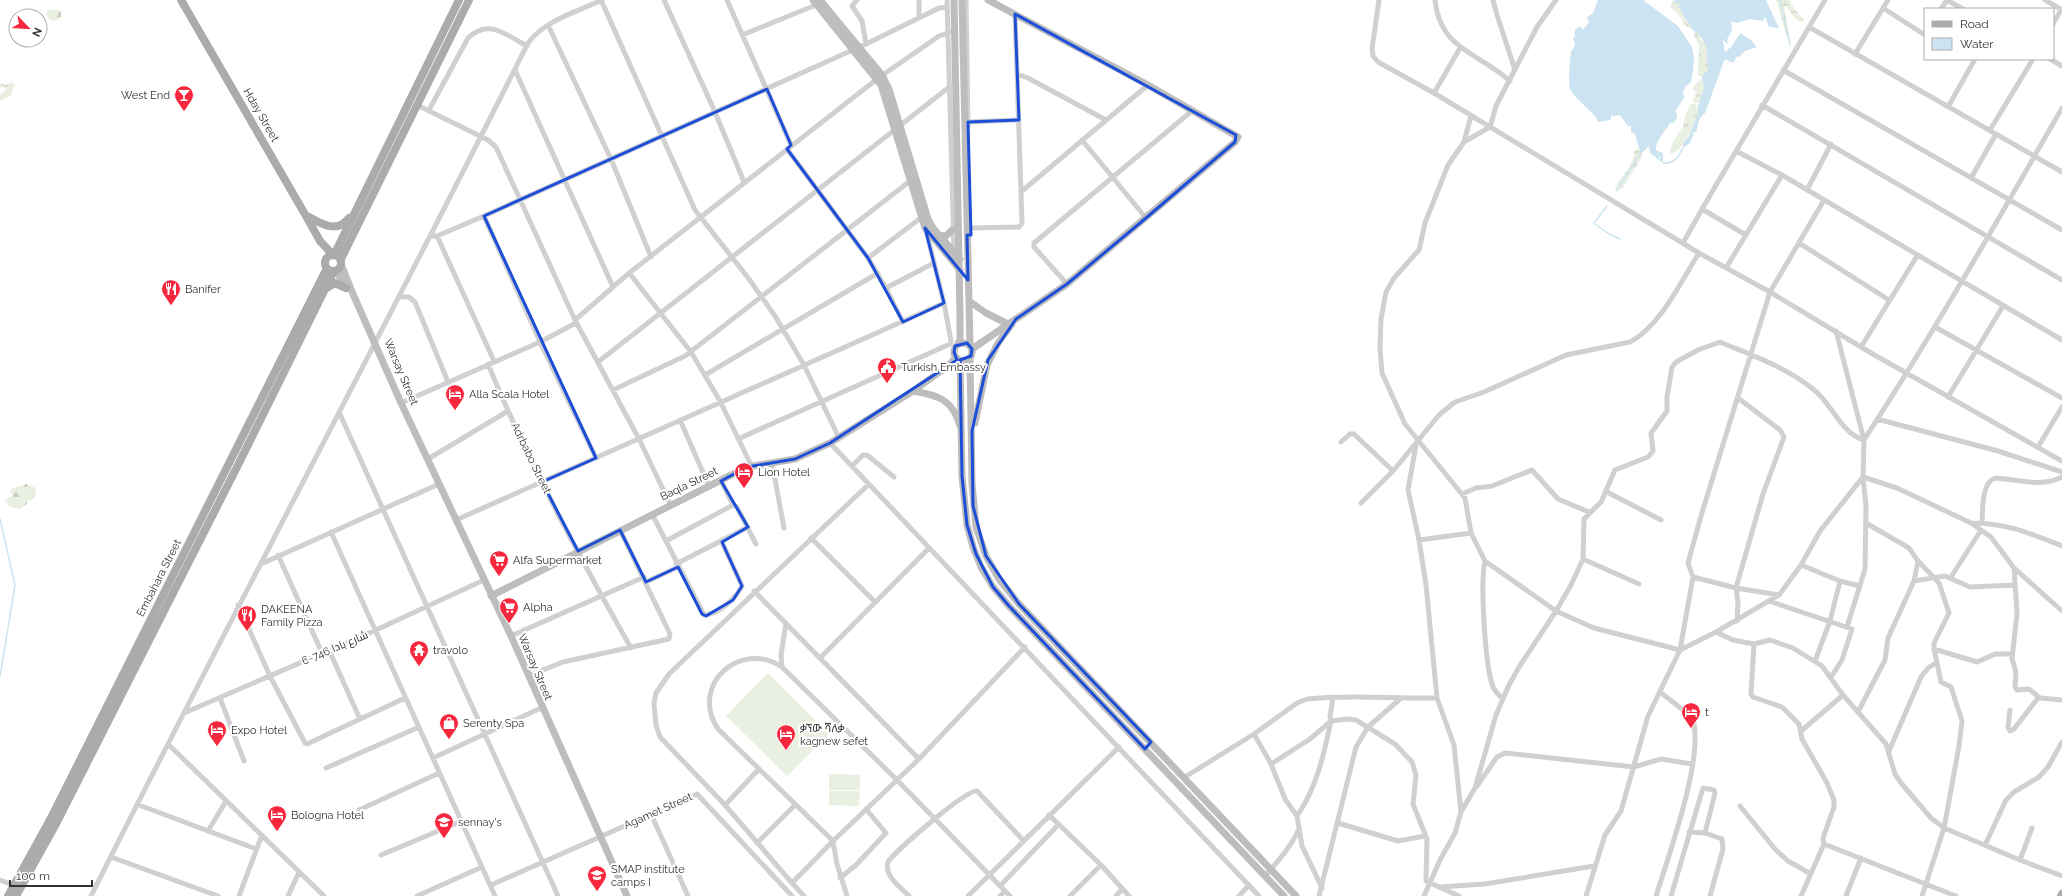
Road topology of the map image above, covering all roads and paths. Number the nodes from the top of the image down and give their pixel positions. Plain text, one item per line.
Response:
1 (181, 0) edge
2 (459, 0) edge
3 (469, 0) edge
4 (601, 0) edge
5 (664, 0) edge
6 (727, 0) edge
7 (857, 0) edge
8 (918, 0) edge
9 (947, 0) edge
10 (954, 0) edge
11 (962, 0) edge
12 (966, 0) edge
13 (988, 0) edge
14 (1379, 0) edge
15 (1435, 0) edge
16 (1493, 0) edge
17 (1556, 0) edge
18 (1825, 0) edge
19 (1888, 0) edge
20 (1947, 0) edge
21 (2045, 0) edge
22 (816, 2) edge
23 (947, 7) junction
24 (1883, 8) junction
25 (1961, 8) edge
26 (2062, 10) edge
27 (1015, 14) junction
28 (919, 18) junction
29 (2054, 22) edge
30 (548, 25) junction
31 (1809, 27) junction
32 (951, 32) junction
33 (1924, 33) edge
34 (742, 35) junction
35 (527, 46) junction
36 (859, 47) junction
37 (1460, 48) junction
38 (1855, 54) junction
39 (2032, 60) edge
40 (2052, 60) edge
41 (1974, 61) edge
42 (2062, 66) edge
43 (515, 70) junction
44 (1515, 70) junction
45 (1783, 70) junction
46 (1017, 74) junction
47 (879, 77) junction
48 (1510, 81) junction
49 (1148, 85) junction
50 (948, 88) junction
51 (767, 89) junction
52 (1434, 93) junction
53 (417, 105) junction
54 (1762, 105) junction
55 (1948, 106) junction
56 (2062, 108) edge
57 (429, 110) junction
58 (1193, 110) junction
59 (716, 112) junction
60 (1471, 116) junction
61 (1019, 120) junction
62 (1106, 120) junction
63 (968, 122) junction
64 (898, 126) junction
65 (1490, 127) junction
66 (1990, 130) junction
67 (1996, 134) junction
68 (481, 136) junction
69 (661, 136) junction
70 (1082, 140) junction
71 (1464, 142) junction
72 (1831, 144) junction
73 (789, 147) junction
74 (1736, 150) junction
75 (2034, 156) junction
76 (611, 159) junction
77 (2062, 172) edge
78 (1782, 175) junction
79 (1114, 178) junction
80 (1971, 178) junction
81 (564, 179) junction
82 (910, 181) junction
83 (744, 182) junction
84 (817, 190) junction
85 (1807, 190) junction
86 (1022, 191) junction
87 (520, 199) junction
88 (2008, 199) junction
89 (1824, 200) junction
90 (1702, 209) junction
91 (354, 213) junction
92 (306, 216) junction
93 (484, 216) junction
94 (922, 217) junction
95 (1146, 218) junction
96 (700, 219) junction
97 (925, 228) junction
98 (847, 229) junction
99 (952, 230) junction
100 (2062, 230) edge
101 (969, 232) junction
102 (938, 235) junction
103 (1746, 235) junction
104 (434, 236) junction
105 (1986, 236) junction
106 (1683, 243) junction
107 (1799, 243) junction
108 (1699, 253) junction
109 (956, 255) junction
110 (731, 256) junction
111 (1917, 256) junction
112 (651, 257) junction
113 (335, 258) junction
114 (868, 258) junction
115 (934, 263) junction
116 (957, 267) junction
117 (968, 267) junction
118 (1726, 268) junction
119 (332, 270) junction
120 (878, 273) junction
121 (630, 274) junction
122 (968, 279) junction
123 (2062, 280) edge
124 (1962, 282) junction
125 (1067, 284) junction
126 (613, 287) junction
127 (346, 288) junction
128 (886, 288) junction
129 (324, 289) junction
130 (1770, 292) junction
131 (353, 294) junction
132 (762, 296) junction
133 (400, 297) junction
134 (1890, 300) junction
135 (970, 301) junction
136 (944, 303) junction
137 (2003, 306) junction
138 (661, 312) junction
139 (1016, 319) junction
140 (576, 321) junction
141 (903, 322) junction
142 (1008, 324) junction
143 (1934, 327) junction
144 (783, 330) junction
145 (1836, 331) junction
146 (2062, 340) edge
147 (376, 342) junction
148 (540, 342) junction
149 (958, 344) junction
150 (971, 347) junction
151 (1860, 347) junction
152 (1976, 351) junction
153 (691, 352) junction
154 (1752, 355) junction
155 (970, 358) junction
156 (958, 359) junction
157 (494, 361) junction
158 (598, 362) junction
159 (488, 364) junction
160 (804, 365) junction
161 (1907, 372) junction
162 (705, 375) junction
163 (448, 382) junction
164 (613, 390) junction
165 (913, 391) junction
166 (1948, 397) junction
167 (1738, 398) junction
168 (2062, 398) edge
169 (720, 401) junction
170 (401, 403) junction
171 (821, 403) junction
172 (2062, 407) edge
173 (508, 411) junction
174 (339, 412) junction
175 (1877, 419) junction
176 (680, 420) junction
177 (972, 431) junction
178 (962, 433) junction
179 (839, 438) junction
180 (639, 439) junction
181 (738, 439) junction
182 (1864, 440) junction
183 (1341, 442) dead end
184 (830, 443) junction
185 (1417, 443) junction
186 (2038, 448) junction
187 (596, 458) junction
188 (428, 459) junction
189 (2062, 461) edge
190 (772, 462) junction
191 (751, 465) junction
192 (852, 466) junction
193 (1393, 471) junction
194 (2062, 472) edge
195 (894, 477) dead end
196 (1863, 477) junction
197 (2062, 477) edge
198 (721, 481) junction
199 (542, 482) junction
200 (439, 484) junction
201 (869, 484) junction
202 (709, 486) junction
203 (1607, 492) junction
204 (1462, 494) junction
205 (1361, 503) dead end
206 (670, 504) junction
207 (733, 505) junction
208 (383, 508) junction
209 (1589, 512) junction
210 (652, 514) junction
211 (456, 520) junction
212 (1662, 520) dead end
213 (1866, 523) junction
214 (1971, 523) junction
215 (1982, 523) junction
216 (748, 527) junction
217 (784, 528) dead end
218 (620, 530) junction
219 (1981, 530) junction
220 (331, 532) junction
221 (1471, 533) junction
222 (810, 538) junction
223 (1419, 540) junction
224 (666, 541) junction
225 (722, 542) junction
226 (756, 544) dead end
227 (2062, 546) edge
228 (929, 548) junction
229 (578, 551) junction
230 (278, 555) junction
231 (1582, 560) junction
232 (1485, 561) junction
233 (1918, 561) junction
234 (260, 564) junction
235 (1801, 564) junction
236 (677, 566) junction
237 (2014, 568) junction
238 (1693, 577) junction
239 (1934, 577) junction
240 (1951, 577) junction
241 (484, 580) junction
242 (645, 580) junction
243 (1840, 581) junction
244 (1914, 581) junction
245 (1639, 584) dead end
246 (1860, 586) junction
247 (2015, 586) junction
248 (1736, 588) junction
249 (754, 591) junction
250 (1778, 595) junction
251 (491, 596) junction
252 (602, 597) junction
253 (1769, 601) junction
254 (875, 602) junction
255 (238, 605) junction
256 (428, 606) junction
257 (1556, 611) junction
258 (2062, 611) edge
259 (1737, 621) junction
260 (1830, 621) junction
261 (786, 623) junction
262 (1846, 627) junction
263 (376, 630) junction
264 (1716, 632) junction
265 (511, 636) junction
266 (1754, 644) junction
267 (1025, 647) junction
268 (631, 648) junction
269 (1934, 649) junction
270 (329, 650) junction
271 (1680, 650) junction
272 (322, 653) junction
273 (2012, 654) junction
274 (820, 658) junction
275 (1815, 661) junction
276 (1936, 663) junction
277 (782, 668) junction
278 (270, 676) junction
279 (528, 676) junction
280 (1831, 677) junction
281 (1660, 692) junction
282 (1843, 695) junction
283 (220, 698) junction
284 (405, 698) junction
285 (1333, 698) junction
286 (1437, 698) junction
287 (2038, 698) junction
288 (1400, 699) junction
289 (1503, 699) junction
290 (2062, 700) edge
291 (541, 708) junction
292 (2010, 710) dead end
293 (1858, 712) junction
294 (184, 713) junction
295 (360, 719) junction
296 (1331, 721) junction
297 (419, 727) junction
298 (1368, 727) junction
299 (1801, 731) junction
300 (484, 734) junction
301 (1254, 734) junction
302 (1152, 742) junction
303 (2062, 742) edge
304 (168, 744) junction
305 (1119, 747) junction
306 (1145, 749) junction
307 (1889, 751) junction
308 (433, 758) junction
309 (918, 759) junction
310 (244, 760) dead end
311 (1271, 764) junction
312 (1692, 764) junction
313 (1634, 767) junction
314 (326, 768) dead end
315 (759, 769) junction
316 (439, 773) junction
317 (1185, 777) junction
318 (897, 780) junction
319 (1476, 788) junction
320 (226, 801) junction
321 (138, 805) junction
322 (725, 805) junction
323 (796, 805) junction
324 (1740, 806) dead end
325 (866, 809) junction
326 (359, 810) dead end
327 (1461, 812) junction
328 (651, 814) junction
329 (1049, 815) junction
330 (1297, 816) junction
331 (934, 819) junction
332 (462, 821) junction
333 (1338, 823) junction
334 (1059, 824) junction
335 (1300, 828) junction
336 (1944, 828) junction
337 (2032, 828) dead end
338 (208, 831) junction
339 (1689, 832) junction
340 (1705, 833) junction
341 (262, 835) junction
342 (1426, 836) junction
343 (600, 837) junction
344 (1023, 840) junction
345 (833, 841) junction
346 (757, 843) junction
347 (1824, 844) junction
348 (1985, 845) junction
349 (256, 849) junction
350 (381, 855) dead end
351 (111, 857) junction
352 (1861, 858) junction
353 (2020, 860) junction
354 (543, 863) junction
355 (1101, 865) junction
356 (1594, 866) junction
357 (482, 867) junction
358 (1271, 869) junction
359 (299, 872) junction
360 (1811, 874) junction
361 (989, 875) junction
362 (1265, 876) junction
363 (2062, 876) edge
364 (840, 878) junction
365 (0, 880) edge
366 (792, 883) junction
367 (1430, 883) junction
368 (491, 885) junction
369 (1249, 885) junction
370 (1926, 885) junction
371 (1000, 886) junction
372 (17, 887) junction
373 (1439, 887) junction
374 (1322, 888) junction
375 (1122, 889) junction
376 (1005, 891) junction
377 (8, 896) edge
378 (16, 896) edge
379 (91, 896) edge
380 (218, 896) edge
381 (239, 896) edge
382 (288, 896) edge
383 (324, 896) edge
384 (417, 896) edge
385 (495, 896) edge
386 (558, 896) edge
387 (626, 896) edge
388 (688, 896) edge
389 (792, 896) edge
390 (804, 896) edge
391 (847, 896) edge
392 (909, 896) edge
393 (969, 896) edge
394 (1000, 896) edge
395 (1010, 896) edge
396 (1070, 896) edge
397 (1116, 896) edge
398 (1129, 896) edge
399 (1238, 896) edge
400 (1259, 896) edge
401 (1284, 896) edge
402 (1296, 896) edge
403 (1319, 896) edge
404 (1424, 896) edge
405 (1459, 896) edge
406 (1586, 896) edge
407 (1656, 896) edge
408 (1671, 896) edge
409 (1710, 896) edge
410 (1801, 896) edge
411 (1846, 896) edge
412 (1922, 896) edge
413 (1956, 896) edge

1 - 92 main road, Hday Street
2 - 91 main road
3 - 53 main road
4 - 30 street
4 - 69 street
5 - 59 street
6 - 34 street
7 - 36 street
8 - 28 street
9 - 23 street
10 - 32 main road
11 - 101 main road
12 - 63 street
13 - 27 main road
14 - 52 street
15 - 37 street
16 - 44 street
17 - 44 street
18 - 31 street
19 - 24 street
20 - 25 street
21 - 26 street
22 - 34 street
22 - 36 main road
23 - 28 street
23 - 32 street
24 - 33 street
24 - 38 street
26 - 29 street
27 - 46 street
27 - 49 main road
28 - 36 street
30 - 35 street
30 - 76 street
31 - 38 street
31 - 45 street
32 - 47 street
32 - 50 street
32 - 109 main road
34 - 51 street
35 - 43 street
35 - 57 street
36 - 47 main road
36 - 51 street
37 - 48 street
37 - 52 street
38 - 55 street
39 - 66 street
40 - 42 street
41 - 55 street
43 - 68 street
43 - 81 street
44 - 48 street
45 - 54 street
45 - 80 street
46 - 61 street
46 - 62 street
47 - 64 main road
47 - 73 street
48 - 65 street
49 - 58 main road
49 - 62 street
50 - 64 street
50 - 99 street
51 - 59 street
51 - 73 street
52 - 60 street
53 - 57 street
53 - 113 main road
54 - 72 street
54 - 74 street
55 - 66 street
56 - 75 street
57 - 68 street
58 - 79 street
58 - 95 main road
59 - 69 street
59 - 83 street
60 - 65 street
60 - 71 street
61 - 63 street
61 - 86 street
62 - 70 street
63 - 101 street
64 - 82 main road
64 - 84 street
64 - 102 main road
65 - 71 street
65 - 106 street
66 - 67 street
67 - 75 street
67 - 80 street
68 - 87 street
68 - 104 street
69 - 76 street
69 - 96 street
70 - 79 street
70 - 86 street
71 - 185 street
72 - 85 street
72 - 105 street
73 - 83 street
73 - 84 street
74 - 78 street
74 - 90 street
75 - 77 street
75 - 88 street
76 - 81 street
76 - 112 street
78 - 85 street
78 - 103 street
79 - 95 street
79 - 125 street
80 - 88 street
81 - 87 street
81 - 126 street
82 - 94 main road
82 - 98 street
83 - 96 street
84 - 98 street
84 - 110 street
85 - 89 street
86 - 101 street
87 - 93 street
87 - 140 street
88 - 100 street
88 - 105 street
89 - 107 street
89 - 111 street
90 - 103 street
90 - 106 street
91 - 92 main road
91 - 113 main road
92 - 113 main road, Hday Street
93 - 104 street
93 - 148 street
94 - 97 main road
94 - 114 street
95 - 125 main road
96 - 110 street
96 - 112 street
97 - 115 street
97 - 116 main road
98 - 114 street
98 - 132 street
99 - 102 main road
99 - 109 street
101 - 117 main road
102 - 109 main road
103 - 118 street
104 - 133 street
104 - 157 street
105 - 123 street
105 - 124 street
106 - 108 street
107 - 130 street
107 - 134 street
108 - 118 street
108 - 185 street
109 - 116 main road
109 - 117 main road
110 - 132 street
110 - 138 street
111 - 124 street
111 - 134 street
112 - 121 street
113 - 119 main road
113 - 119 main road
113 - 131 main road, Warsay Street
114 - 120 street
115 - 128 street
115 - 136 street
116 - 122 main road
116 - 149 main road
117 - 122 main road
118 - 130 street
119 - 127 main road
119 - 129 main road, Embahara Street
119 - 372 main road, Embahara Street
120 - 128 street
120 - 144 street
121 - 126 street
121 - 138 street
122 - 135 main road
124 - 137 street
124 - 143 street
125 - 139 main road
126 - 140 street
127 - 129 main road
127 - 131 main road
128 - 141 street
129 - 372 main road, Embahara Street
130 - 145 street
130 - 154 street
131 - 147 main road, Warsay Street
132 - 144 street
132 - 153 street
133 - 147 street
133 - 163 street
134 - 151 street
135 - 142 main road
135 - 150 main road
136 - 141 street
136 - 171 street
137 - 146 street
137 - 152 street
138 - 153 street
138 - 158 street
139 - 142 main road
139 - 177 main road
140 - 148 street
140 - 158 street
141 - 160 street
142 - 150 main road
143 - 152 street
143 - 161 street
144 - 160 street
144 - 162 street
145 - 151 street
145 - 182 street
147 - 170 main road, Warsay Street
147 - 174 street
148 - 157 street
148 - 187 street
149 - 150 main road
149 - 156 main road
150 - 155 main road
151 - 161 street
152 - 166 street
152 - 168 street
153 - 162 street
153 - 164 street
154 - 167 street
154 - 182 street
154 - 203 street
155 - 156 main road
155 - 177 main road
156 - 165 main road, Baqla Street
156 - 178 main road
157 - 159 street
158 - 164 street
159 - 163 street
159 - 173 street, Adrbabo Street
160 - 169 street
160 - 171 street
161 - 166 street
161 - 175 street
162 - 169 street
163 - 170 street
164 - 180 street
165 - 178 main road
165 - 179 main road, Baqla Street
166 - 186 street
167 - 238 street
167 - 248 street
169 - 176 street
169 - 181 street
170 - 188 main road, Warsay Street
171 - 179 street
171 - 181 street
172 - 186 street
173 - 188 street
173 - 199 street, Adrbabo Street
174 - 208 street
174 - 234 street
175 - 182 street
175 - 194 street
176 - 180 street
176 - 202 street
177 - 302 main road
178 - 306 main road
179 - 184 main road, Baqla Street
180 - 187 street
180 - 206 street
181 - 191 street
182 - 196 street
183 - 193 street
184 - 190 main road, Baqla Street
184 - 192 street
185 - 193 street
185 - 204 street
185 - 223 street
186 - 189 street
187 - 199 street
188 - 200 main road, Warsay Street
190 - 191 main road, Baqla Street
190 - 217 street
191 - 198 main road, Baqla Street
192 - 195 street
192 - 201 street
193 - 205 street
196 - 213 street
196 - 214 street
196 - 235 street
197 - 215 street
198 - 202 main road, Baqla Street
198 - 207 street
199 - 211 street
199 - 229 street, Adrbabo Street
200 - 208 street
200 - 211 main road, Warsay Street
201 - 222 street
201 - 228 street
202 - 206 main road, Baqla Street
203 - 209 street
203 - 212 street
204 - 209 street
204 - 221 street
206 - 210 main road, Baqla Street
207 - 216 street
207 - 224 street
208 - 220 street
208 - 256 street
209 - 231 street
210 - 218 main road, Baqla Street
210 - 224 street
211 - 241 main road, Warsay Street
213 - 233 street
213 - 246 street
214 - 215 street
214 - 219 street
215 - 227 street
216 - 225 street
216 - 226 street
218 - 229 main road, Baqla Street
218 - 242 street
219 - 237 street
219 - 240 street
220 - 230 street
220 - 263 street
221 - 223 street
221 - 232 street
222 - 249 street
222 - 254 street
223 - 286 street
224 - 236 street
225 - 236 street
225 - 236 street
228 - 254 street
228 - 267 street
229 - 251 main road, Baqla Street
229 - 252 street, Adrbabo Street
230 - 234 street
230 - 272 street
231 - 245 street
231 - 257 street
232 - 257 street
232 - 289 street
233 - 239 street
233 - 244 street
234 - 255 street
235 - 243 street
235 - 250 street
236 - 242 street
237 - 247 street
237 - 258 street
238 - 248 street
238 - 271 street
239 - 240 street
239 - 244 street
239 - 269 street
240 - 247 street
241 - 251 main road, Warsay Street
241 - 256 street, شارع بادا 746-6
242 - 252 street
242 - 268 street
243 - 246 street
243 - 260 street
244 - 293 street
246 - 262 street
247 - 273 street
248 - 250 street
248 - 259 street
249 - 261 street
249 - 322 street
250 - 253 street
251 - 265 main road, Warsay Street
252 - 265 street
252 - 268 street, Adrbabo Street
253 - 259 street
253 - 260 street
254 - 274 street
255 - 278 street
255 - 294 street
256 - 263 street, شارع بادا 746-6
256 - 300 street
257 - 271 street
257 - 289 street
259 - 264 street
260 - 262 street
260 - 275 street
261 - 274 street
261 - 277 street
262 - 280 street
263 - 270 street, شارع بادا 746-6
263 - 284 street
264 - 266 street
264 - 271 street
265 - 279 main road, Warsay Street
266 - 275 street
266 - 299 street
267 - 305 street
267 - 309 street
268 - 279 street
269 - 273 street
269 - 276 street
270 - 272 street, شارع بادا 746-6
270 - 295 street
271 - 281 street
272 - 278 street, شارع بادا 746-6
273 - 287 street
274 - 309 street
275 - 280 street
276 - 307 street
276 - 336 street
277 - 315 street
277 - 318 street
278 - 283 street, شارع بادا 746-6
278 - 295 street
279 - 291 main road, Warsay Street
280 - 282 street
281 - 312 street
281 - 313 street
282 - 293 street
282 - 299 street
283 - 294 street, شارع بادا 746-6
283 - 310 street
284 - 295 street
284 - 297 street
285 - 288 street
285 - 296 street
285 - 301 street
286 - 288 street
286 - 327 street
287 - 290 street
287 - 292 street
288 - 298 street
289 - 319 street
291 - 300 street
291 - 343 main road, Warsay Street
293 - 307 street
294 - 304 street
296 - 298 street
296 - 311 street
296 - 330 street
297 - 308 street
297 - 314 street
298 - 333 street
298 - 342 street
299 - 347 street
300 - 308 street
300 - 354 street
301 - 311 street
301 - 317 street
302 - 306 main road
302 - 317 main road
303 - 348 street
304 - 320 street
304 - 321 street
305 - 329 street
305 - 369 street
306 - 362 main road
307 - 336 street
308 - 316 street
309 - 318 street
311 - 330 street
312 - 313 street
312 - 407 street
313 - 319 street
313 - 356 street
315 - 322 street
315 - 323 street
316 - 326 street
316 - 332 street
317 - 358 main road
318 - 325 street
318 - 331 street
319 - 327 street
320 - 338 street
320 - 341 street
321 - 338 street
321 - 351 street
322 - 346 street
323 - 345 street
323 - 346 street
324 - 360 street
325 - 345 street
325 - 364 street
327 - 367 street
328 - 343 street, Agamet Street
328 - 388 street
328 - 389 street, Agamet Street
329 - 334 street
329 - 344 street
330 - 335 street
331 - 344 street
331 - 361 street
331 - 392 street
332 - 350 street
332 - 357 street
333 - 342 street
333 - 374 street
334 - 355 street
334 - 371 street
335 - 358 street
335 - 374 street
336 - 348 street
336 - 370 street
337 - 353 street
338 - 349 street
339 - 340 street
339 - 340 street
339 - 408 street
340 - 409 street
341 - 349 street
341 - 359 street
342 - 367 street
343 - 354 street, Agamet Street
343 - 387 main road, Warsay Street
344 - 361 street
345 - 364 street
345 - 366 street
346 - 366 street
347 - 352 street
347 - 360 street
348 - 353 street
349 - 381 street
351 - 379 street
351 - 380 street
352 - 370 street
352 - 411 street
353 - 363 street
354 - 368 street, Agamet Street
354 - 386 street
355 - 375 street
355 - 396 street
356 - 373 street
356 - 406 street
357 - 368 street
357 - 384 street
358 - 362 street
358 - 402 main road
359 - 382 street
359 - 383 street
360 - 410 street
361 - 371 street
361 - 393 street
362 - 401 main road
364 - 391 street
365 - 372 street
366 - 390 street
367 - 373 street
367 - 404 street
368 - 385 street
369 - 399 street
369 - 400 street
370 - 412 street
370 - 413 street
371 - 376 street
372 - 377 main road, Embahara Street
372 - 378 main road, Embahara Street
373 - 405 street
374 - 403 street
375 - 397 street
375 - 398 street
376 - 394 street
376 - 395 street

